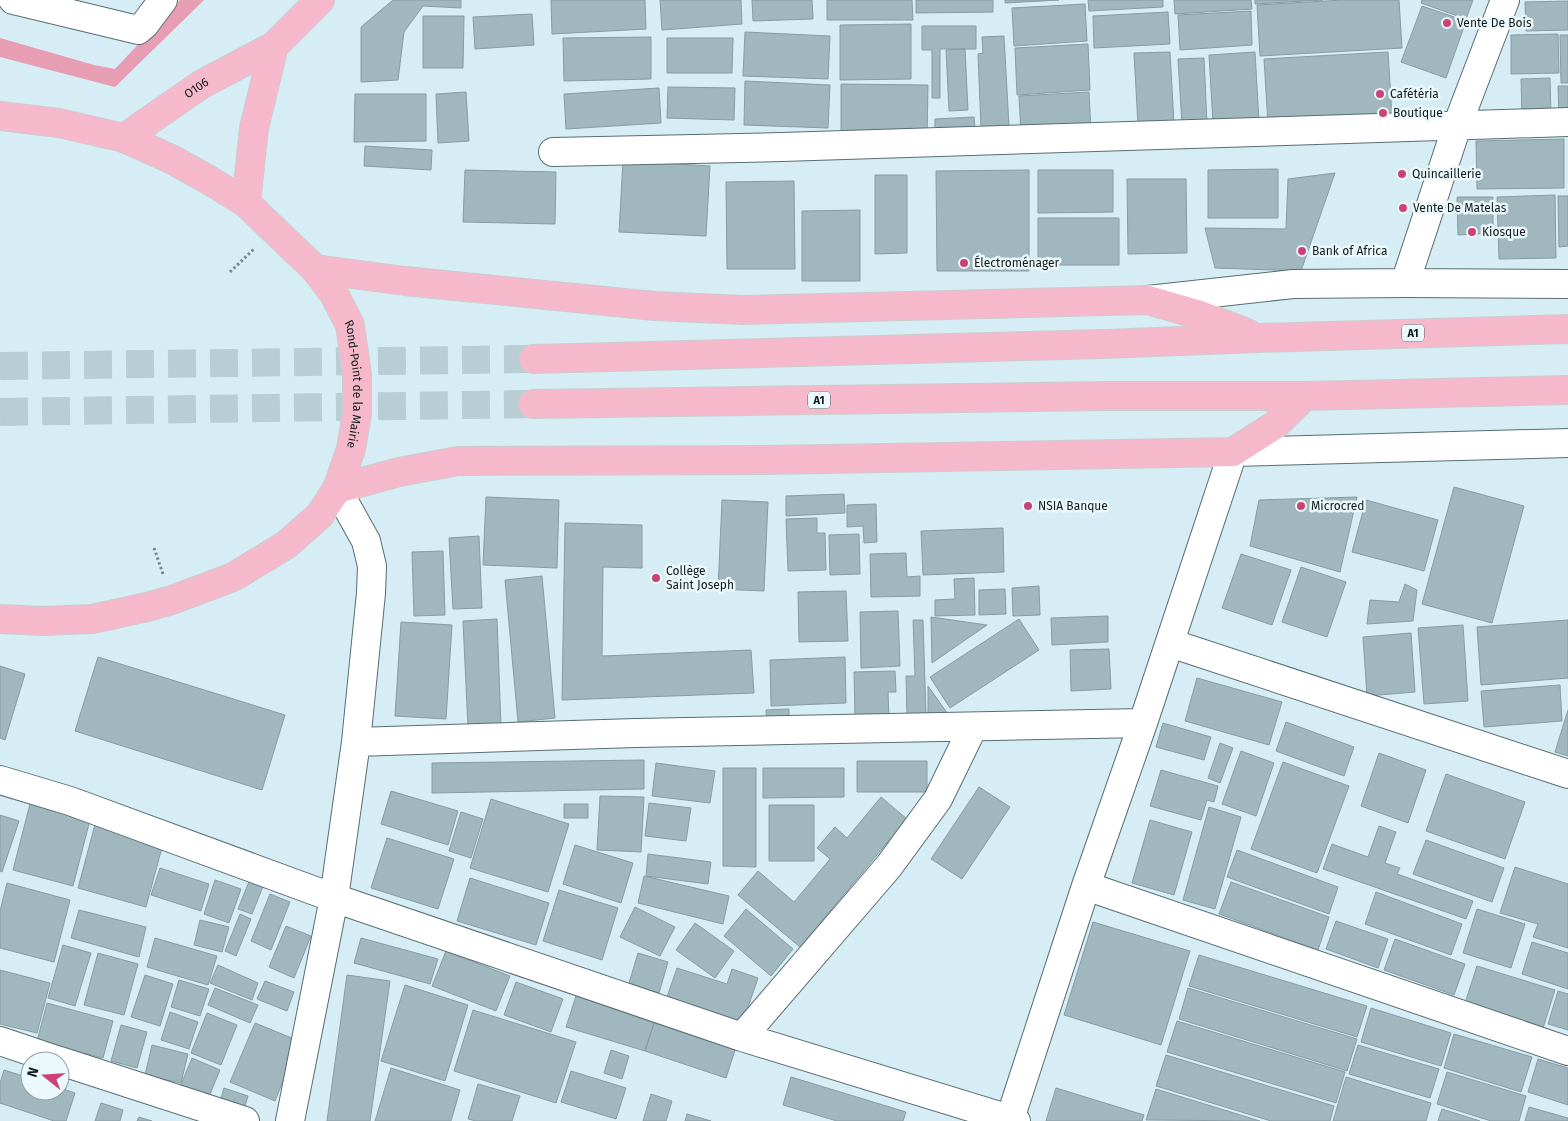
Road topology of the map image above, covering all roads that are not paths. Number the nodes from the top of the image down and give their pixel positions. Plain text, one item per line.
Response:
1 (13, 0) edge
2 (163, 0) edge
3 (320, 0) edge
4 (1505, 0) edge
5 (274, 46) junction
6 (0, 116) edge
7 (1568, 122) edge
8 (1457, 126) junction
9 (124, 138) junction
10 (553, 152) dead end
11 (246, 203) junction
12 (316, 269) junction
13 (1406, 282) junction
14 (1568, 284) edge
15 (1148, 300) junction
16 (1568, 329) edge
17 (1258, 338) junction
18 (534, 359) tunnel mouth
19 (1568, 390) edge
20 (1304, 396) junction
21 (533, 404) tunnel mouth
22 (1568, 444) edge
23 (1233, 452) junction
24 (336, 489) junction
25 (0, 619) edge
26 (1170, 643) junction
27 (1143, 723) junction
28 (973, 727) junction
29 (356, 742) junction
30 (1568, 774) edge
31 (0, 780) edge
32 (1086, 886) junction
33 (334, 898) junction
34 (742, 1037) junction
35 (0, 1041) edge
36 (30, 1051) edge
37 (1568, 1051) edge
38 (70, 1064) edge
39 (1013, 1120) edge
40 (246, 1121) edge
41 (290, 1121) edge

1 - 2 street
3 - 5 main road, O106
4 - 8 street
5 - 9 main road, O106
5 - 11 main road
6 - 9 main road, Rond-Point de la Mairie
7 - 8 street
8 - 10 street
8 - 13 street
9 - 11 main road, Rond-Point de la Mairie
11 - 12 main road, Rond-Point de la Mairie
12 - 15 main road
12 - 24 main road, Rond-Point de la Mairie
13 - 14 street
13 - 15 street
15 - 17 main road
16 - 17 main road, A1
17 - 18 main road, A1
19 - 20 main road, A1
20 - 21 main road, A1
20 - 23 main road
22 - 23 street
23 - 24 main road
23 - 26 street
24 - 25 main road, Rond-Point de la Mairie
24 - 29 street
26 - 27 street
26 - 30 street
27 - 28 street
27 - 32 street
28 - 29 street
28 - 34 street
29 - 33 street
31 - 33 street
32 - 37 street
32 - 39 street
33 - 34 street
33 - 41 street
34 - 39 street
35 - 36 street
38 - 40 street

